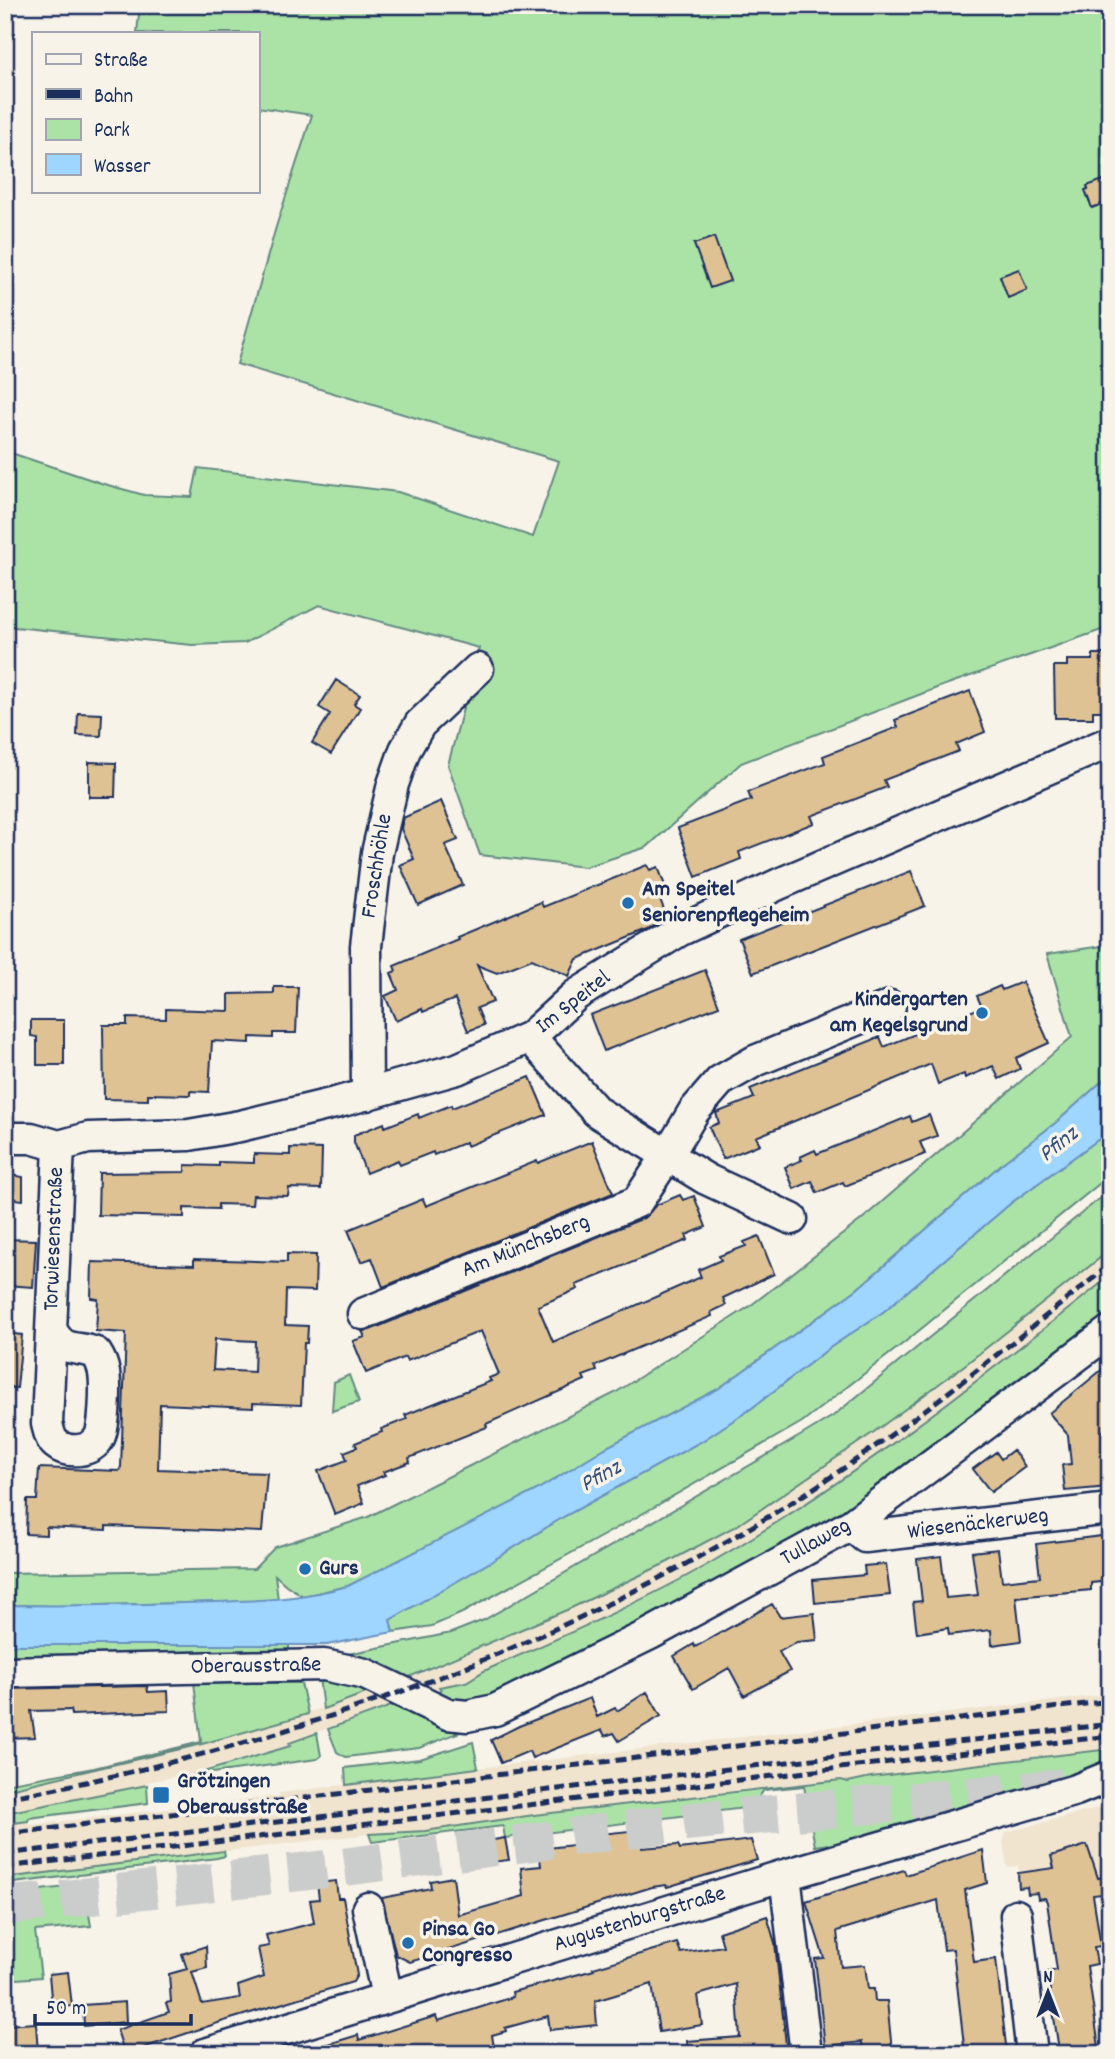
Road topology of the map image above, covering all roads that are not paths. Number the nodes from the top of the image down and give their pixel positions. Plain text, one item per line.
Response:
1 (478, 669) dead end
2 (1110, 742) edge
3 (890, 1006) dead end
4 (530, 1037) junction
5 (367, 1095) junction
6 (5, 1138) edge
7 (59, 1146) junction
8 (668, 1155) junction
9 (792, 1219) dead end
10 (362, 1314) dead end
11 (52, 1331) dead end
12 (1110, 1331) edge
13 (1110, 1510) edge
14 (851, 1525) junction
15 (5, 1672) edge
16 (495, 1710) joint
17 (1110, 1776) edge
18 (1076, 1790) junction
19 (1110, 1791) edge
20 (785, 1875) junction
21 (368, 1908) dead end
22 (1016, 1915) dead end
23 (387, 1997) junction
24 (259, 2045) edge
25 (205, 2054) edge
26 (806, 2054) edge
27 (1032, 2054) edge

1 - 5 street, Froschhöhle
2 - 4 street, Im Speitel
3 - 8 street, Am Münchsberg
4 - 5 street, Im Speitel
4 - 8 street
5 - 7 street, Im Speitel
6 - 7 street, Im Speitel
7 - 11 street, Torwiesenstraße
8 - 9 street
8 - 10 street, Am Münchsberg
12 - 14 street, Tullaweg
13 - 14 street, Wiesenäckerweg
14 - 16 street, Tullaweg
15 - 16 street, Oberausstraße
17 - 18 street, Augustenburgstraße
18 - 19 street, Augustenburgstraße
18 - 20 street, Augustenburgstraße
20 - 23 street, Augustenburgstraße
20 - 26 street
21 - 23 street
22 - 27 street
23 - 24 street, Augustenburgstraße
24 - 25 street, Augustenburgstraße

